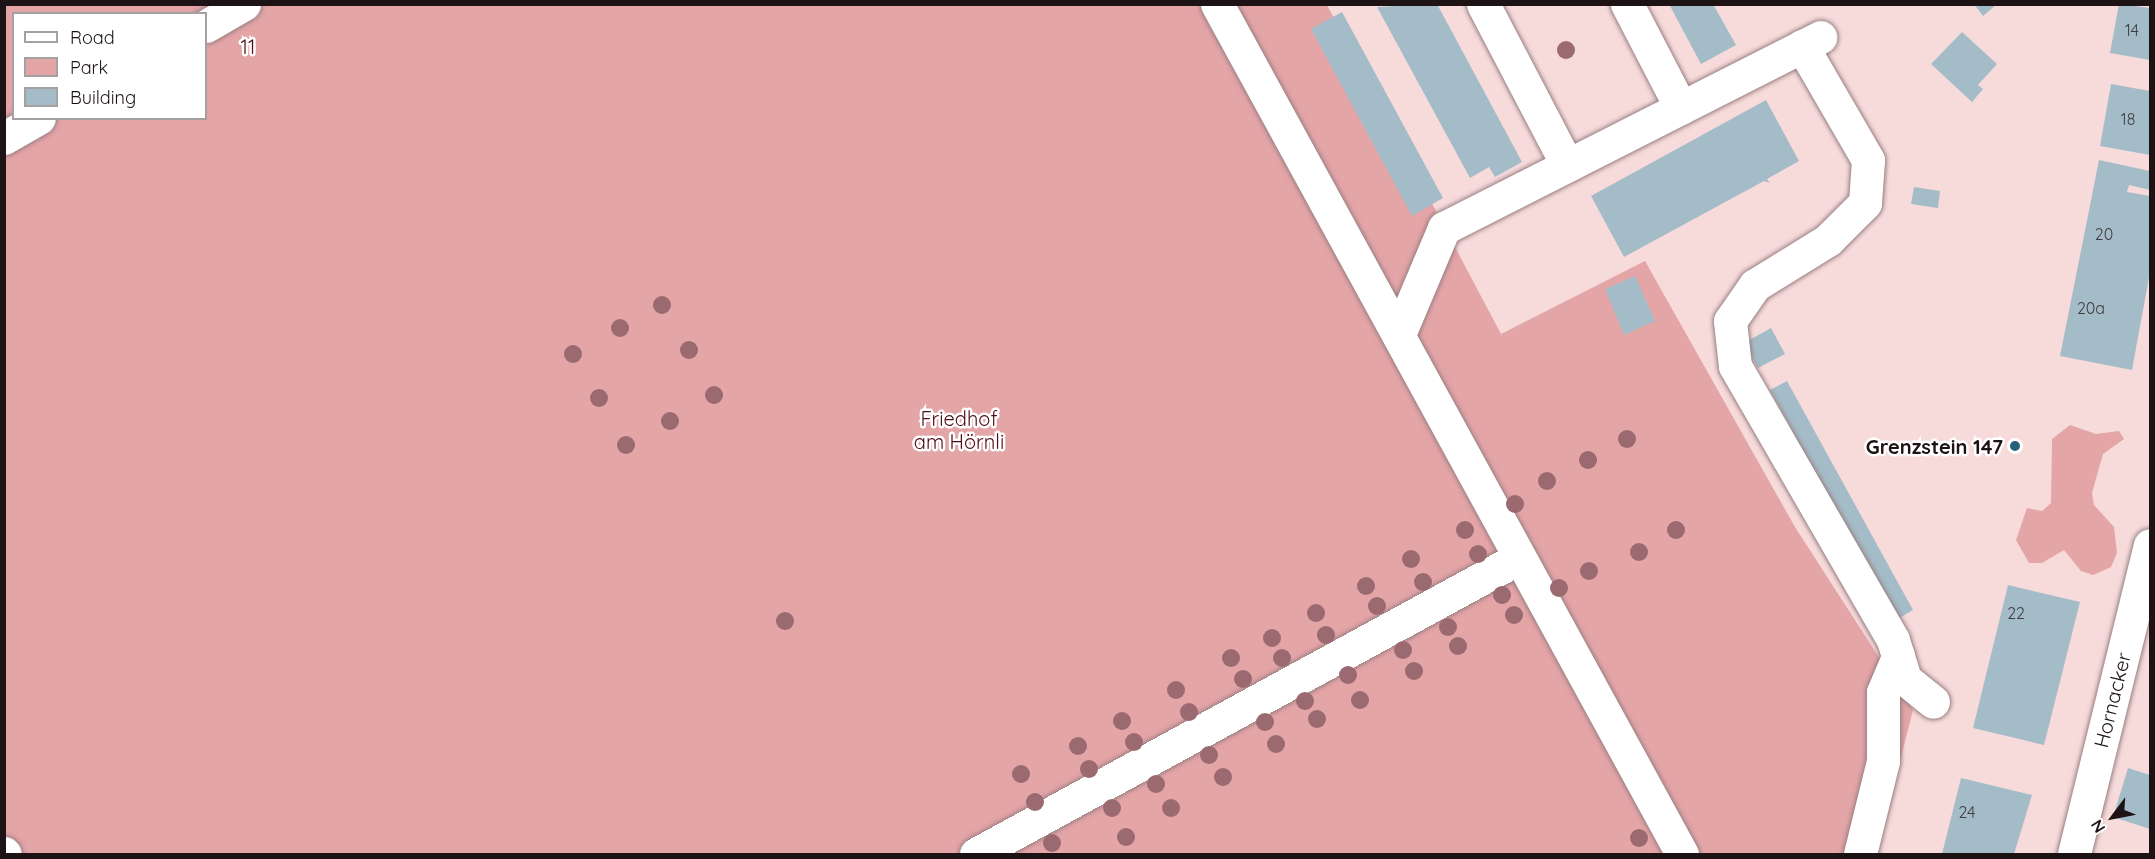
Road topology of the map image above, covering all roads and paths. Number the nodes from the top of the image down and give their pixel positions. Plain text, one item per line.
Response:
1 (244, 4) edge
2 (1217, 4) edge
3 (1483, 4) edge
4 (1627, 4) edge
5 (207, 25) edge
6 (1680, 108) junction
7 (36, 120) edge
8 (4, 138) edge
9 (1568, 165) junction
10 (1400, 332) junction
11 (2151, 545) edge
12 (1519, 558) junction
13 (1898, 656) junction
14 (1933, 702) dead end
15 (976, 855) edge
16 (1682, 855) edge
17 (1860, 855) edge
18 (2074, 855) edge

1 - 5 street
2 - 10 street
3 - 9 street
4 - 6 street
6 - 9 street
6 - 13 street
7 - 8 street
9 - 10 street
10 - 12 street
11 - 18 street, Hornacker
12 - 15 street
12 - 16 street
13 - 14 street
13 - 17 street

